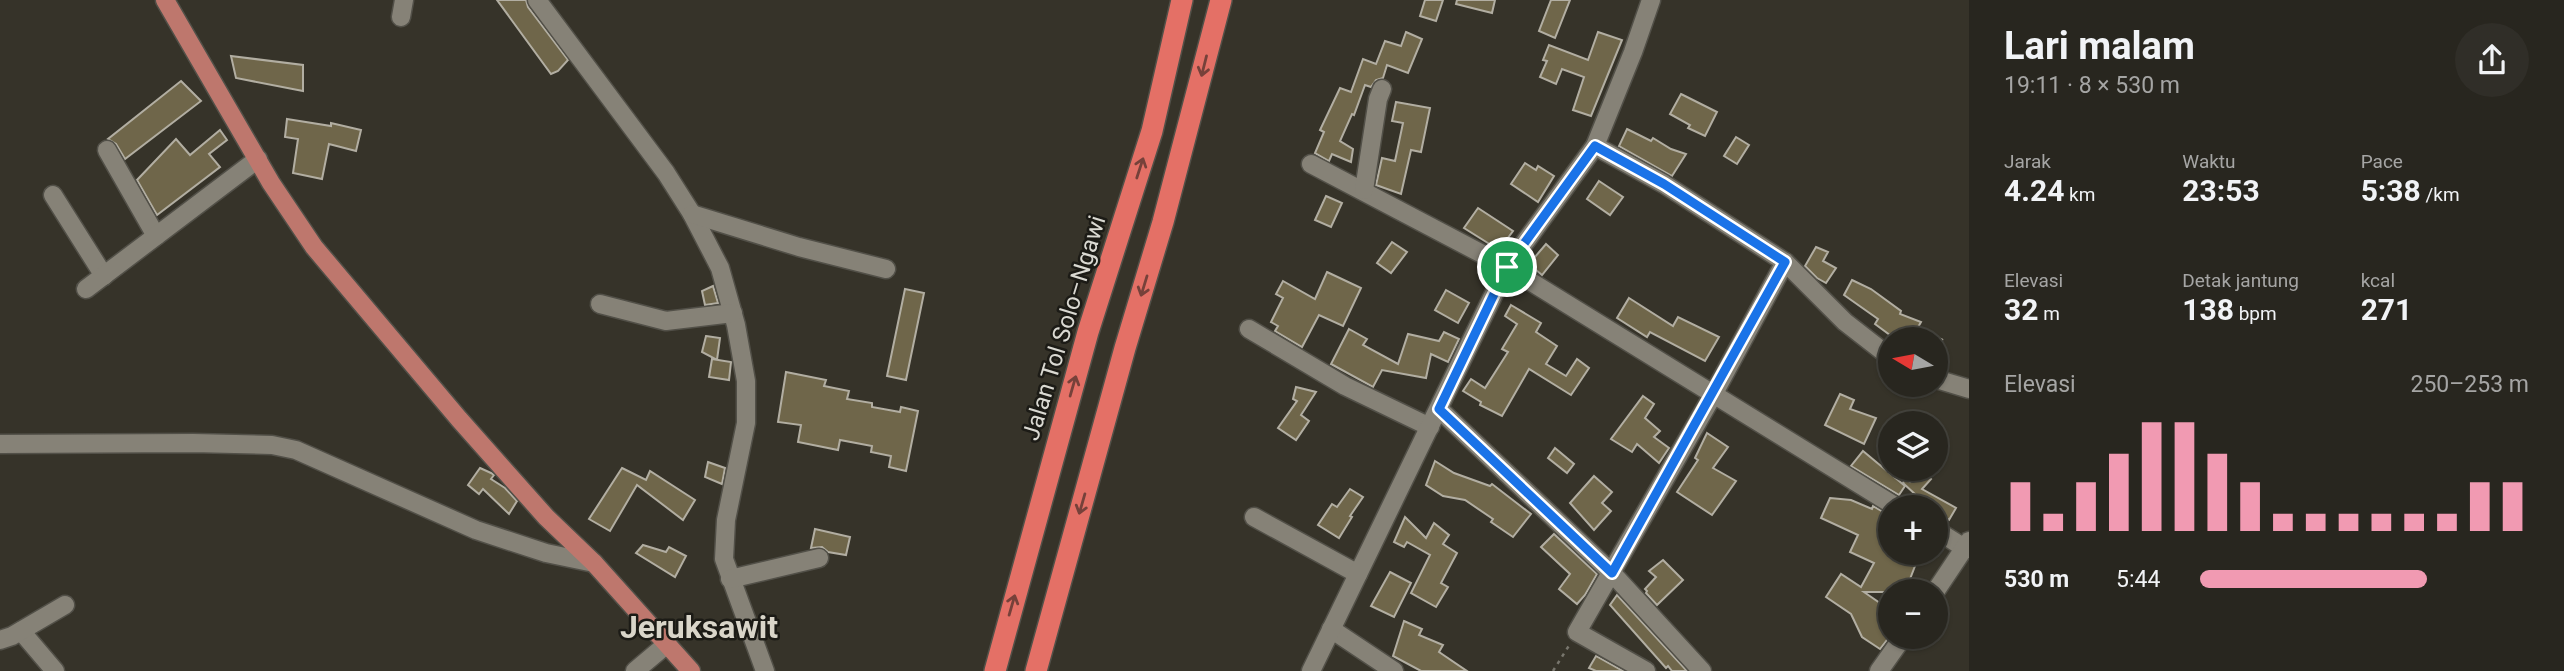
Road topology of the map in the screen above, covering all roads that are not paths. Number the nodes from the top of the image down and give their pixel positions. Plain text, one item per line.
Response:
1 (165, 0) edge
2 (537, 0) edge
3 (1182, 0) edge
4 (1221, 0) edge
5 (1651, 0) edge
6 (1382, 89) dead end
7 (1595, 146) junction
8 (107, 150) dead end
9 (258, 159) junction
10 (1311, 164) dead end
11 (1364, 190) junction
12 (53, 195) dead end
13 (692, 214) junction
14 (156, 236) junction
15 (1785, 262) junction
16 (1507, 267) junction
17 (886, 268) dead end
18 (104, 276) junction
19 (86, 289) dead end
20 (600, 304) dead end
21 (733, 313) junction
22 (1249, 330) dead end
23 (1878, 348) edge
24 (1948, 383) edge
25 (1969, 389) edge
26 (1713, 395) junction
27 (1439, 409) junction
28 (1430, 427) junction
29 (0, 444) edge
30 (1878, 496) edge
31 (1254, 517) dead end
32 (1948, 536) edge
33 (1967, 545) edge
34 (819, 558) dead end
35 (594, 563) junction
36 (1612, 573) junction
37 (1358, 574) junction
38 (730, 579) junction
39 (1944, 579) edge
40 (65, 605) dead end
41 (1331, 629) junction
42 (21, 631) junction
43 (0, 640) edge
44 (667, 644) junction
45 (1895, 649) edge
46 (55, 671) edge
47 (635, 671) edge
48 (691, 671) edge
49 (765, 671) edge
50 (995, 671) edge
51 (1036, 671) edge
52 (1311, 671) edge
53 (1394, 671) edge
54 (1646, 671) edge
55 (1702, 671) edge
56 (1879, 671) edge

1 - 9 main road
2 - 13 street
50 -> 3 highway, Jalan Tol Solo–Ngawi
4 -> 51 highway
5 - 7 street
6 - 11 street
7 - 15 street
7 - 16 street
8 - 14 street
9 - 14 street
9 - 35 main road
10 - 11 street
11 - 16 street
12 - 18 street
13 - 17 street
13 - 21 street
14 - 18 street
15 - 23 street
15 - 26 street
16 - 26 street
16 - 27 street
18 - 19 street
20 - 21 street
21 - 38 street
22 - 28 street
24 - 25 street
26 - 30 street
26 - 36 street
27 - 28 street
27 - 36 street
28 - 37 street
29 - 35 street
31 - 37 street
32 - 33 street
33 - 39 street
34 - 38 street
35 - 44 main road
36 - 54 street
36 - 55 street
37 - 41 street
38 - 49 street
40 - 42 street
41 - 52 street
41 - 53 street
42 - 43 street
42 - 46 street
44 - 47 street
44 - 48 main road
45 - 56 street

